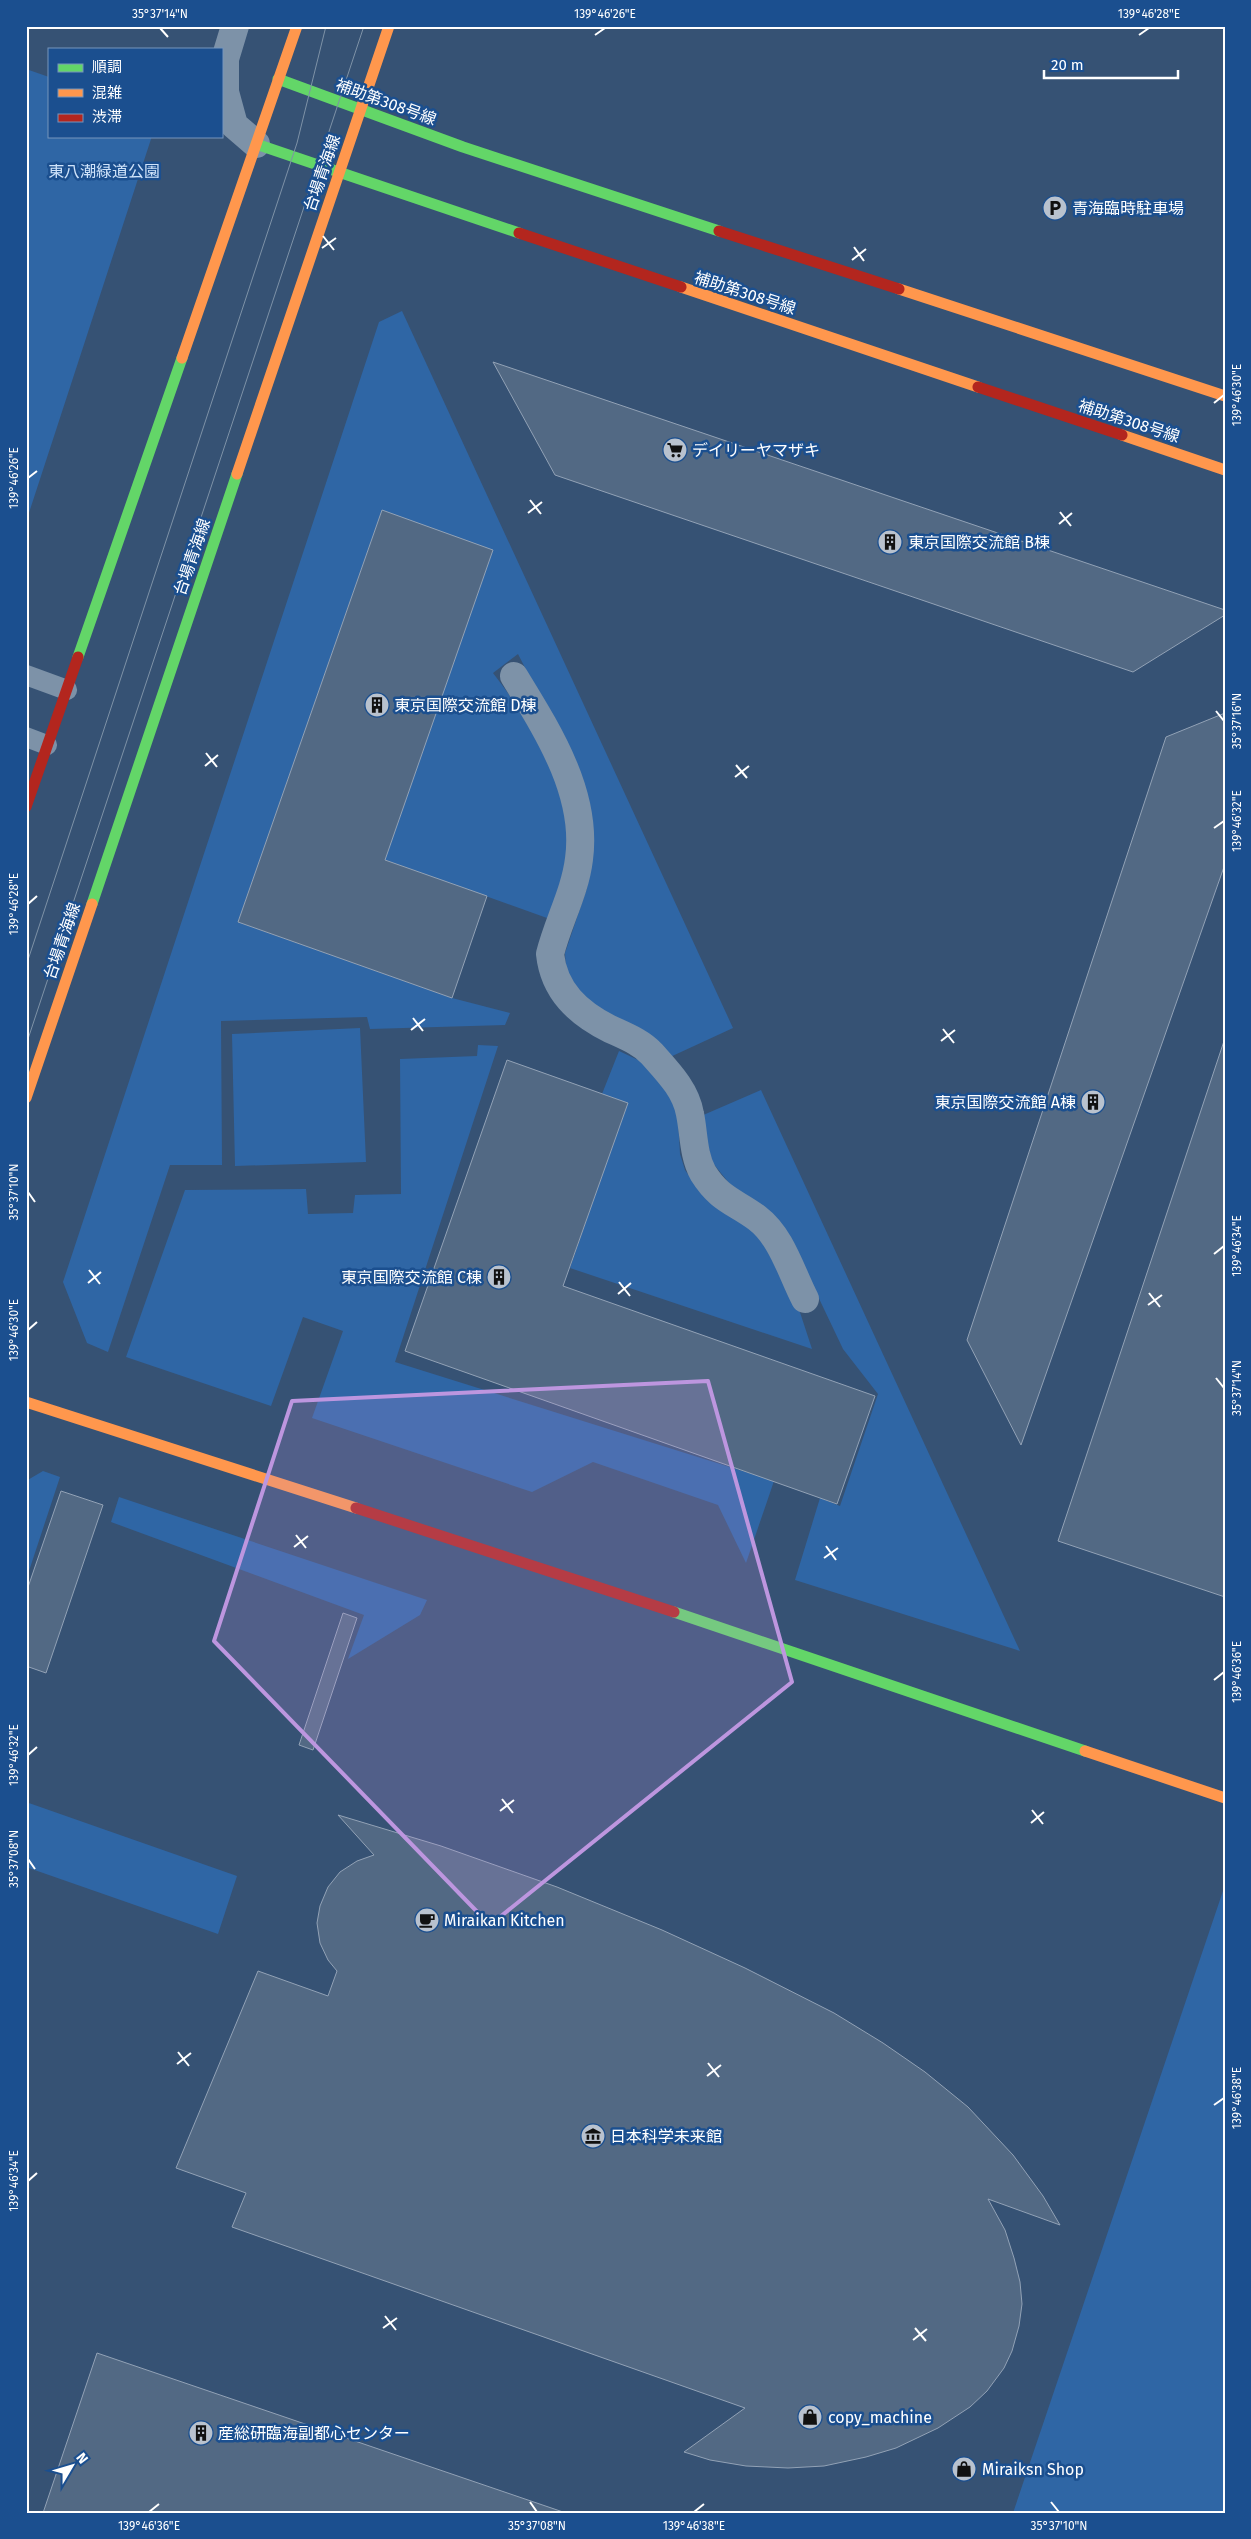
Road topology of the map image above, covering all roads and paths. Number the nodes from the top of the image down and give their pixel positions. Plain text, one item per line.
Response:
1 (235, 26) edge
2 (297, 26) edge
3 (389, 26) edge
4 (278, 79) junction
5 (361, 110) junction
6 (256, 144) junction
7 (339, 174) junction
8 (1225, 396) edge
9 (1225, 470) edge
10 (26, 675) edge
11 (514, 676) dead end
12 (67, 690) junction
13 (26, 737) edge
14 (47, 745) junction
15 (26, 807) edge
16 (26, 1098) edge
17 (805, 1299) dead end
18 (26, 1402) edge
19 (1225, 1798) edge

1 - 6 street
2 - 4 street
3 - 5 street, 台場青海線
4 - 5 street, 補助第308号線
4 - 6 street
5 - 7 street, 台場青海線
5 - 8 street, 補助第308号線
6 - 7 street, 補助第308号線
6 - 12 street
7 - 9 street, 補助第308号線
7 - 16 street, 台場青海線
10 - 12 lane
11 - 17 street
12 - 14 street
13 - 14 lane
14 - 15 street
18 - 19 street

